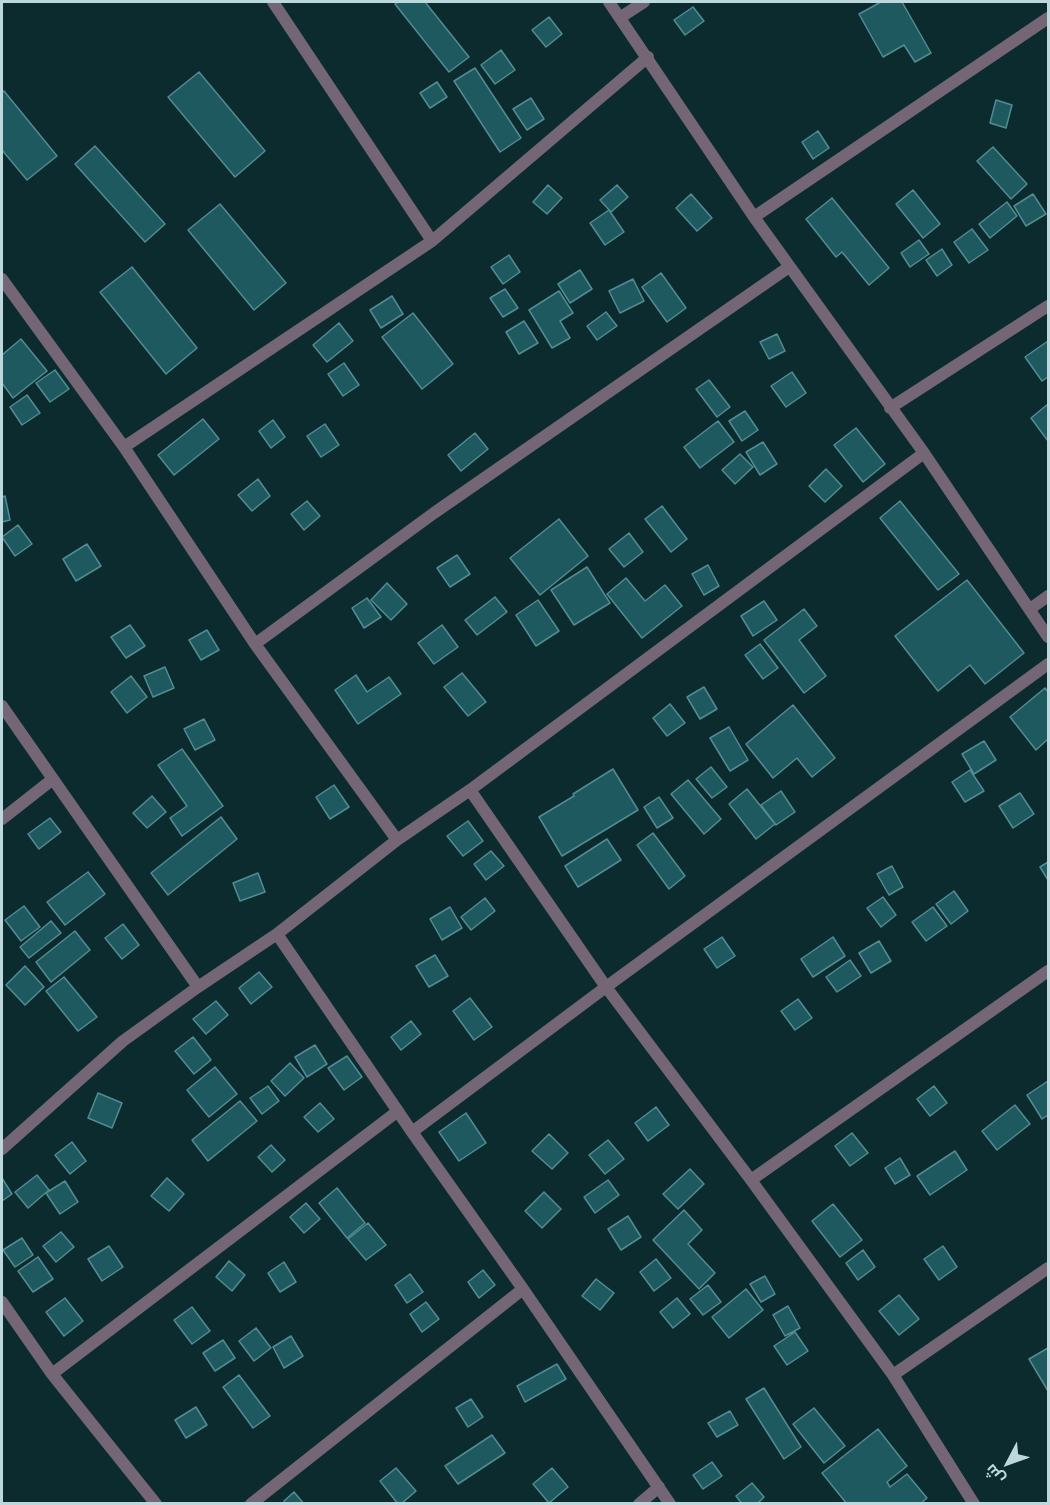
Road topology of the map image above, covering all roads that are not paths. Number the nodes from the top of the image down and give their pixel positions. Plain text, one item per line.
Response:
1 (273, 2) edge
2 (609, 2) edge
3 (644, 2) edge
4 (621, 17) junction
5 (1048, 18) edge
6 (648, 57) junction
7 (754, 217) junction
8 (432, 241) junction
9 (789, 267) junction
10 (2, 279) edge
11 (1048, 306) edge
12 (890, 408) junction
13 (124, 447) junction
14 (924, 453) junction
15 (1048, 596) edge
16 (1030, 609) junction
17 (1048, 636) edge
18 (255, 644) junction
19 (1048, 664) edge
20 (2, 706) edge
21 (53, 779) junction
22 (470, 790) junction
23 (2, 819) edge
24 (397, 840) junction
25 (277, 934) junction
26 (1048, 971) edge
27 (198, 987) junction
28 (606, 987) junction
29 (398, 1111) junction
30 (412, 1132) junction
31 (2, 1149) edge
32 (751, 1180) junction
33 (1048, 1268) edge
34 (523, 1289) junction
35 (2, 1302) edge
36 (52, 1374) junction
37 (893, 1375) junction
38 (659, 1487) junction
39 (156, 1503) edge
40 (251, 1503) edge
41 (639, 1503) edge
42 (670, 1503) edge
43 (974, 1503) edge

1 - 8 street
2 - 4 street
3 - 4 street
4 - 6 street
5 - 7 street
6 - 7 street
6 - 8 street
7 - 9 street
8 - 13 street
9 - 12 street
9 - 18 street
10 - 13 street
11 - 12 street
12 - 14 street
13 - 18 street
14 - 16 street
14 - 22 street
15 - 16 street
16 - 17 street
18 - 24 street
19 - 28 street
20 - 21 street
21 - 23 street
21 - 27 street
22 - 24 street
22 - 28 street
24 - 25 street
25 - 27 street
25 - 29 street
26 - 32 street
27 - 31 street
28 - 30 street
28 - 32 street
29 - 30 street
29 - 36 street
30 - 34 street
32 - 37 street
33 - 37 street
34 - 38 street
34 - 40 street
35 - 36 street
36 - 39 street
37 - 43 street
38 - 41 street
38 - 42 street

